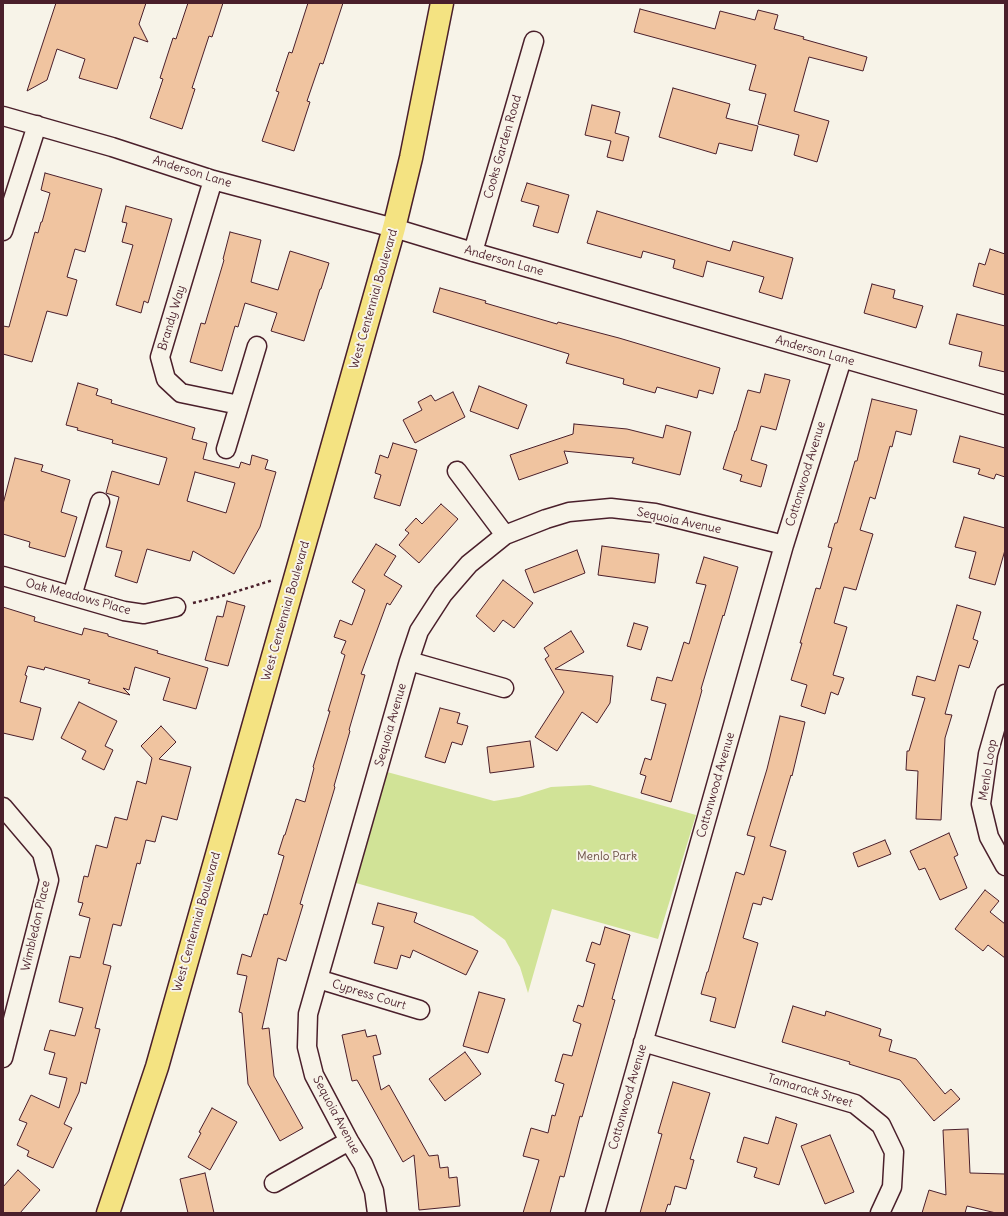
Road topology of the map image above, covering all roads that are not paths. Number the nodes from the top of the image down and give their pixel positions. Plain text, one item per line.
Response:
1 (442, 3) edge
2 (534, 41) dead end
3 (3, 116) edge
4 (37, 125) junction
5 (213, 180) junction
6 (394, 228) junction
7 (3, 231) edge
8 (473, 252) junction
9 (256, 346) dead end
10 (842, 359) junction
11 (239, 405) junction
12 (1005, 405) edge
13 (226, 449) dead end
14 (457, 471) dead end
15 (100, 502) dead end
16 (505, 536) junction
17 (784, 545) junction
18 (3, 576) edge
19 (72, 596) junction
20 (176, 607) road end
21 (409, 661) junction
22 (504, 688) dead end
23 (1005, 694) edge
24 (3, 807) edge
25 (1005, 866) edge
26 (318, 980) junction
27 (420, 1010) dead end
28 (643, 1042) junction
29 (3, 1058) edge
30 (349, 1141) junction
31 (274, 1183) dead end
32 (108, 1213) edge
33 (377, 1213) edge
34 (595, 1213) edge
35 (880, 1213) edge

1 - 6 main road, West Centennial Boulevard
2 - 8 street, Cooks Garden Road
3 - 4 street, Anderson Lane
4 - 5 street, Anderson Lane
4 - 7 street
5 - 6 street, Anderson Lane
5 - 11 street, Brandy Way
6 - 8 street, Anderson Lane
6 - 32 main road, West Centennial Boulevard
8 - 10 street, Anderson Lane
9 - 11 street
10 - 12 street, Anderson Lane
10 - 17 street, Cottonwood Avenue
11 - 13 street
14 - 16 street
15 - 19 street
16 - 17 street, Sequoia Avenue
16 - 21 street, Sequoia Avenue
17 - 28 street, Cottonwood Avenue
18 - 19 street, Oak Meadows Place
19 - 20 street, Oak Meadows Place
21 - 22 street
21 - 26 street, Sequoia Avenue
23 - 25 street, Menlo Loop
24 - 29 street, Wimbledon Place
26 - 27 street, Cypress Court
26 - 30 street, Sequoia Avenue
28 - 34 street, Cottonwood Avenue
28 - 35 street, Tamarack Street
30 - 31 street
30 - 33 street, Sequoia Avenue

